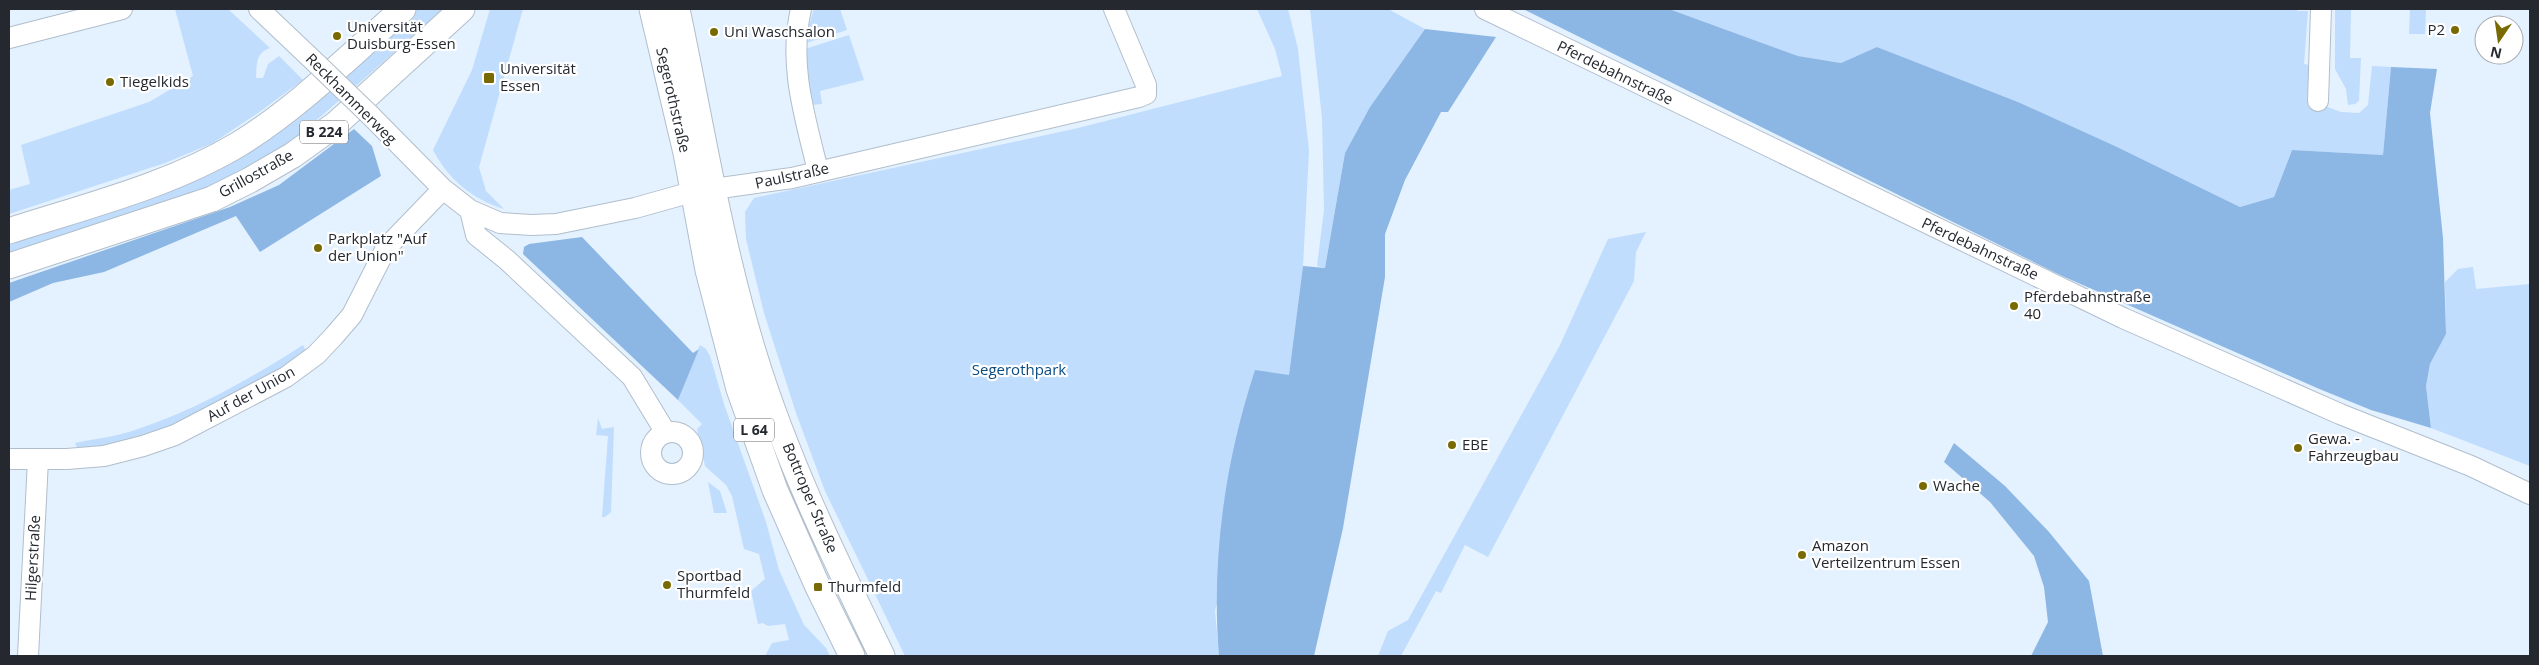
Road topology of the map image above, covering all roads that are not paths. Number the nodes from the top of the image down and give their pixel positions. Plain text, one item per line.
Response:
1 (122, 9) edge
2 (259, 9) edge
3 (403, 9) edge
4 (462, 9) edge
5 (652, 9) edge
6 (677, 9) edge
7 (801, 9) edge
8 (1114, 9) edge
9 (1485, 9) edge
10 (2321, 9) edge
11 (9, 38) edge
12 (2318, 101) dead end
13 (818, 171) junction
14 (443, 189) junction
15 (703, 191) junction
16 (470, 210) junction
17 (514, 225) junction
18 (9, 230) edge
19 (507, 260) junction
20 (9, 266) edge
21 (666, 433) dead end
22 (9, 459) edge
23 (38, 460) junction
24 (2510, 484) junction
25 (2530, 488) edge
26 (2530, 494) edge
27 (28, 656) edge
28 (852, 656) edge
29 (882, 656) edge

1 - 11 street
2 - 14 street, Reckhammerweg, bridge
3 - 18 main road, B 224
4 - 20 main road, Grillostraße / B 224
5 - 15 main road, Segerothstraße / L 64
6 - 15 main road, Segerothstraße / L 64
7 - 13 street
8 - 13 street, Paulstraße
9 - 24 street, Pferdebahnstraße
10 - 12 street
13 - 15 street, Paulstraße
14 - 16 street, Paulstraße
14 - 23 street, Auf der Union
15 - 17 street, Paulstraße
15 - 28 main road, Bottroper Straße / L 64
15 - 29 main road, Bottroper Straße / L 64
16 - 17 street, Paulstraße
16 - 19 street
17 - 19 street
19 - 21 street
22 - 23 street, Auf der Union
23 - 27 street, Hilgerstraße
24 - 25 street, Pferdebahnstraße
24 - 26 street, Pferdebahnstraße

